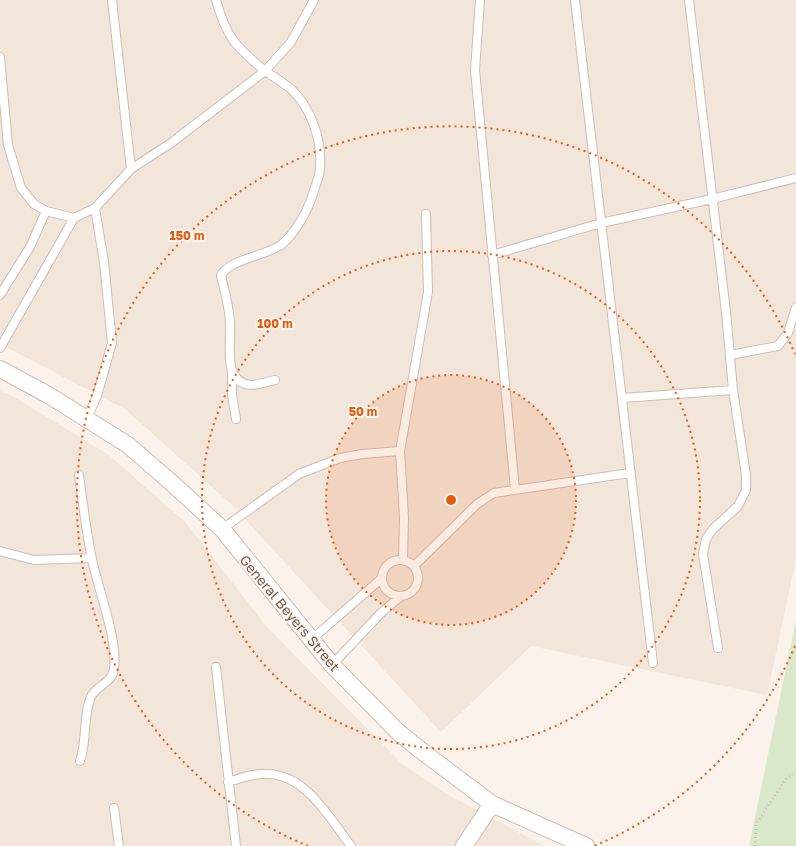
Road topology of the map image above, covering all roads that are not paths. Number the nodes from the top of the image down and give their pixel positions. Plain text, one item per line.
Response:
1 (112, 0) edge
2 (216, 0) edge
3 (314, 0) edge
4 (480, 0) edge
5 (575, 0) edge
6 (689, 0) edge
7 (0, 56) edge
8 (265, 71) junction
9 (2, 98) edge
10 (131, 169) junction
11 (796, 178) edge
12 (712, 199) junction
13 (95, 208) junction
14 (46, 211) junction
15 (426, 214) dead end
16 (74, 218) junction
17 (601, 223) junction
18 (492, 255) junction
19 (0, 295) edge
20 (796, 307) edge
21 (0, 348) edge
22 (730, 355) junction
23 (0, 369) edge
24 (232, 372) junction
25 (275, 380) dead end
26 (733, 390) junction
27 (622, 398) junction
28 (87, 418) junction
29 (236, 419) dead end
30 (400, 451) junction
31 (630, 473) junction
32 (79, 475) dead end
33 (514, 489) junction
34 (222, 530) junction
35 (0, 551) edge
36 (91, 558) junction
37 (403, 560) junction
38 (414, 566) junction
39 (382, 578) junction
40 (401, 596) junction
41 (311, 640) junction
42 (718, 648) dead end
43 (653, 663) dead end
44 (332, 665) junction
45 (216, 667) dead end
46 (80, 761) dead end
47 (228, 782) junction
48 (492, 804) junction
49 (114, 808) dead end
50 (119, 846) edge
51 (236, 846) edge
52 (351, 846) edge
53 (464, 846) edge
54 (586, 846) edge

1 - 10 lane
2 - 8 lane
3 - 8 lane
4 - 18 lane
5 - 17 lane
6 - 12 lane
7 - 9 lane
8 - 10 lane
8 - 24 lane
9 - 14 lane
10 - 13 lane
11 - 12 lane
12 - 17 lane
12 - 22 lane
13 - 16 lane
13 - 28 lane
14 - 16 lane
14 - 19 lane
15 - 30 lane
16 - 21 lane
17 - 18 lane
17 - 27 lane
18 - 33 lane
20 - 22 lane
22 - 26 lane
23 - 28 street, General Beyers Street
24 - 25 lane
24 - 29 lane
26 - 27 lane
26 - 42 lane
27 - 31 lane
28 - 34 street, General Beyers Street
30 - 34 lane
30 - 37 lane
31 - 33 lane
31 - 43 lane
32 - 36 lane
33 - 38 lane
34 - 41 street, General Beyers Street
35 - 36 lane
36 - 46 lane
37 - 38 lane
37 - 39 lane
38 - 40 lane
39 - 40 lane
39 - 41 lane
40 - 44 lane
41 - 44 street, General Beyers Street
44 - 48 street, General Beyers Street
45 - 47 lane
47 - 51 lane
47 - 52 lane
48 - 53 street
48 - 54 street, General Beyers Street
49 - 50 lane

